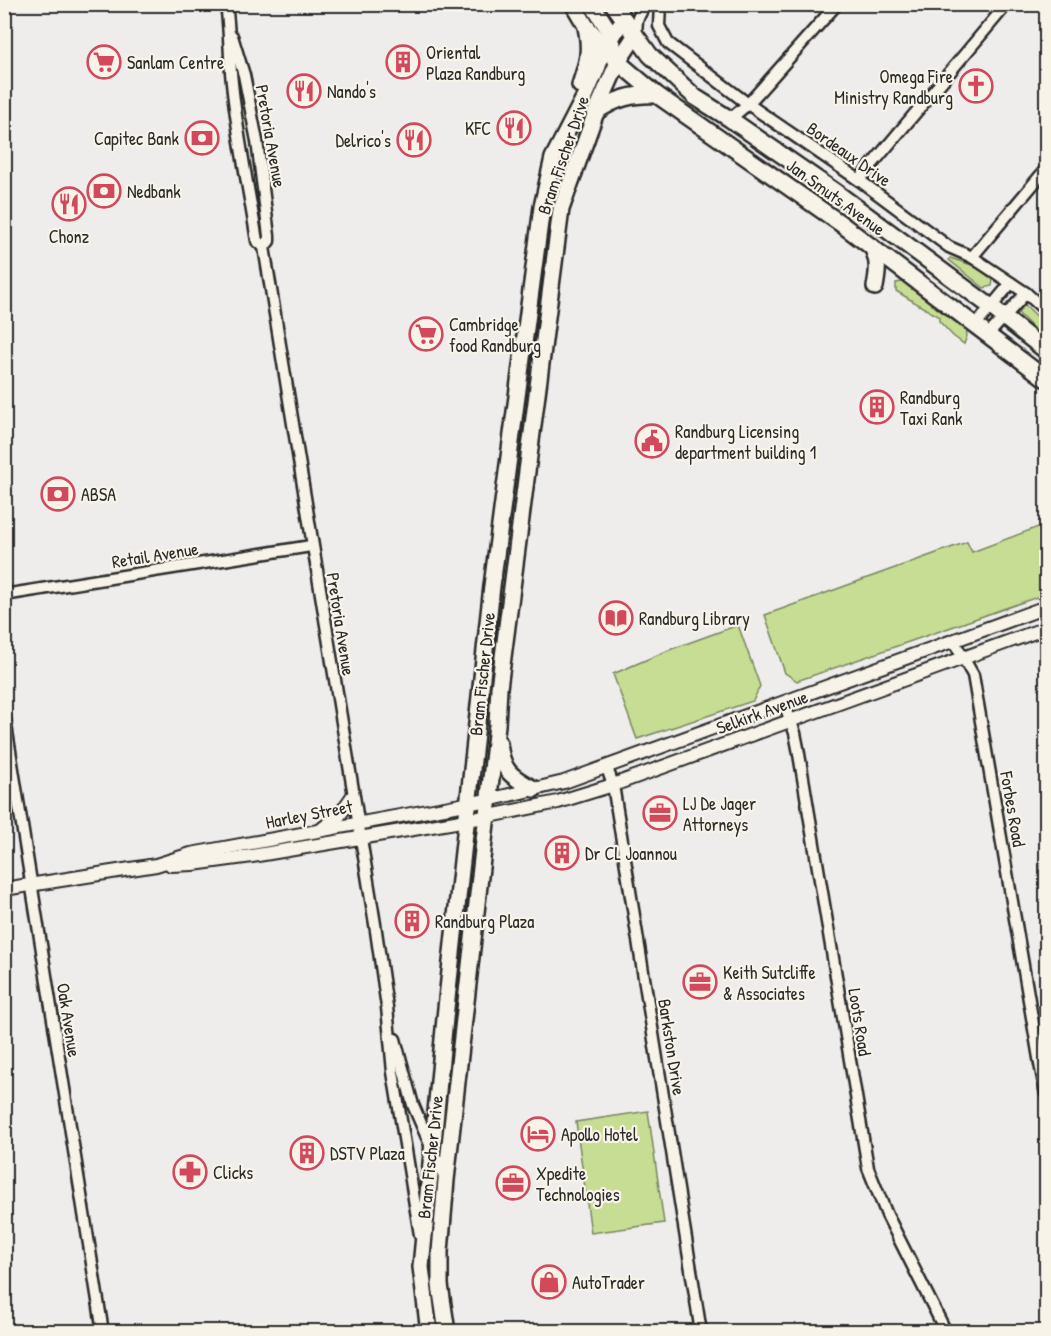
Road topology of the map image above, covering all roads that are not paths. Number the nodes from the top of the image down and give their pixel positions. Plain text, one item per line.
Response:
1 (226, 4) edge
2 (573, 4) edge
3 (592, 4) edge
4 (613, 4) edge
5 (660, 4) edge
6 (837, 4) edge
7 (1007, 4) edge
8 (644, 6) edge
9 (624, 20) junction
10 (586, 26) junction
11 (230, 30) junction
12 (636, 36) junction
13 (607, 41) junction
14 (618, 62) junction
15 (657, 95) junction
16 (748, 104) junction
17 (596, 112) junction
18 (730, 119) junction
19 (553, 158) junction
20 (1047, 169) edge
21 (860, 180) junction
22 (264, 247) junction
23 (872, 247) junction
24 (972, 257) junction
25 (1011, 283) junction
26 (875, 287) dead end
27 (1026, 293) junction
28 (991, 307) junction
29 (1047, 311) edge
30 (1005, 318) junction
31 (982, 330) junction
32 (1047, 351) edge
33 (1047, 379) edge
34 (311, 546) junction
35 (4, 595) edge
36 (1047, 607) edge
37 (1047, 628) edge
38 (953, 640) junction
39 (963, 658) junction
40 (784, 703) junction
41 (4, 713) edge
42 (791, 721) junction
43 (497, 725) junction
44 (608, 768) junction
45 (613, 785) junction
46 (534, 789) junction
47 (352, 796) junction
48 (488, 800) junction
49 (469, 803) junction
50 (485, 817) junction
51 (468, 820) junction
52 (357, 824) junction
53 (320, 830) junction
54 (360, 838) junction
55 (156, 865) junction
56 (31, 886) junction
57 (4, 890) edge
58 (387, 1007) junction
59 (1047, 1094) edge
60 (433, 1156) junction
61 (446, 1180) junction
62 (422, 1251) junction
63 (103, 1332) edge
64 (429, 1332) edge
65 (447, 1332) edge
66 (701, 1332) edge
67 (946, 1332) edge

1 - 11 street, Pretoria Avenue
2 - 10 main road
3 - 13 main road
4 - 9 main road
5 - 16 street, Bordeaux Drive
6 - 16 street
7 - 21 street
8 - 9 street
8 - 12 street
9 - 12 main road, Jan Smuts Avenue
9 - 13 main road, Bram Fischer Drive
10 - 13 main road
10 - 19 main road
11 - 22 street, Pretoria Avenue
11 - 22 street, Pretoria Avenue
12 - 14 main road, Bram Fischer Drive
12 - 18 main road, Jan Smuts Avenue
13 - 14 main road, Jan Smuts Avenue
13 - 19 main road, Bram Fischer Drive
14 - 15 main road, Jan Smuts Avenue
14 - 17 main road, Bram Fischer Drive
15 - 17 main road
15 - 23 main road, Jan Smuts Avenue
16 - 18 street
16 - 21 street, Bordeaux Drive
17 - 43 main road, Bram Fischer Drive
18 - 28 main road, Jan Smuts Avenue
19 - 49 main road, Bram Fischer Drive
20 - 24 street
21 - 24 street, Bordeaux Drive
22 - 34 street, Pretoria Avenue
23 - 26 main road
23 - 31 main road, Jan Smuts Avenue
24 - 25 street, Bordeaux Drive
25 - 27 street, Bordeaux Drive
25 - 28 street
27 - 29 street, Bordeaux Drive
27 - 30 street
28 - 30 main road, Jan Smuts Avenue
28 - 31 street
30 - 31 street
30 - 32 main road, Jan Smuts Avenue
31 - 33 main road, Jan Smuts Avenue
34 - 35 street, Retail Avenue
34 - 47 street, Pretoria Avenue
36 - 38 street, Selkirk Avenue
37 - 39 street, Selkirk Avenue
38 - 39 street, Forbes Road
38 - 40 street, Selkirk Avenue
39 - 42 street, Selkirk Avenue
39 - 59 street, Forbes Road
40 - 42 street, Loots Road
40 - 44 street, Selkirk Avenue
41 - 56 street, Oak Avenue
42 - 45 street, Selkirk Avenue
42 - 67 street, Loots Road
43 - 46 main road
43 - 48 main road, Bram Fischer Drive
44 - 45 street, Barkston Drive
44 - 46 street, Selkirk Avenue
45 - 50 street, Selkirk Avenue
45 - 66 street, Barkston Drive
46 - 48 street, Selkirk Avenue
47 - 52 street, Pretoria Avenue
47 - 53 street
48 - 49 street, Harley Street
48 - 50 main road, Bram Fischer Drive
49 - 51 main road, Bram Fischer Drive
49 - 52 street, Harley Street
50 - 51 street, Harley Street
50 - 61 main road, Bram Fischer Drive
51 - 54 street, Harley Street
51 - 60 main road, Bram Fischer Drive
52 - 53 street, Harley Street
52 - 54 street, Pretoria Avenue
53 - 55 street, Harley Street
54 - 55 street, Harley Street
54 - 58 street, Pretoria Avenue
55 - 56 street, Harley Street
56 - 57 street, Harley Street
56 - 63 street, Oak Avenue
58 - 60 street, Pretoria Avenue
58 - 62 street, Pretoria Avenue
60 - 61 street, Pretoria Avenue
60 - 62 main road, Bram Fischer Drive
61 - 65 main road, Bram Fischer Drive
62 - 64 main road, Bram Fischer Drive

